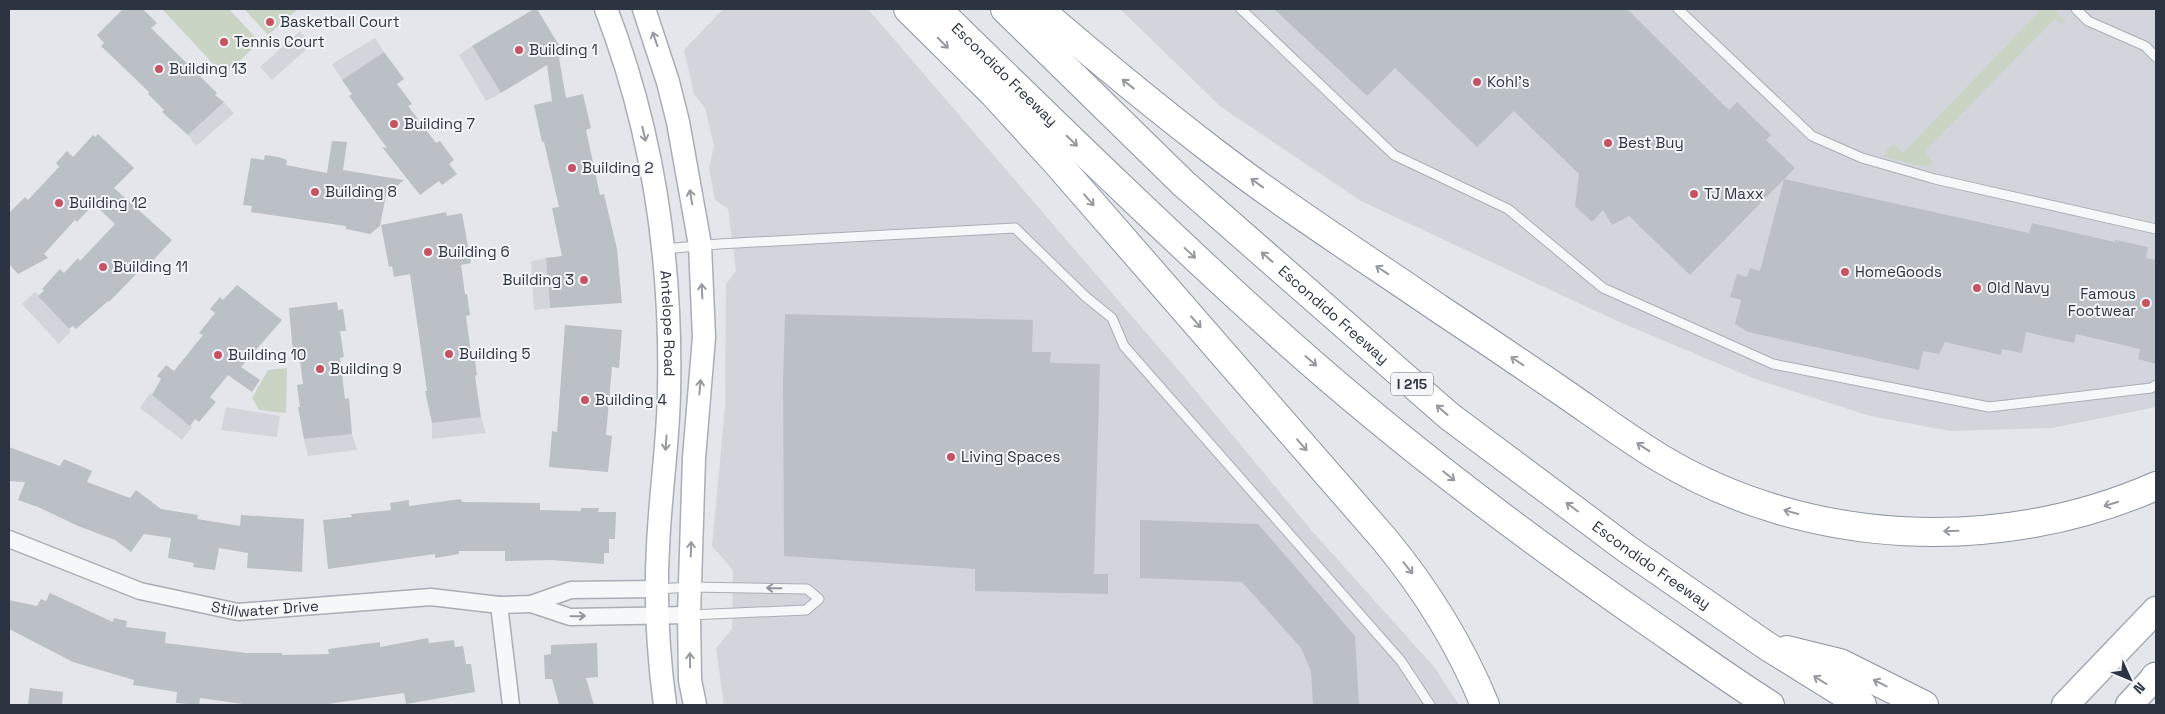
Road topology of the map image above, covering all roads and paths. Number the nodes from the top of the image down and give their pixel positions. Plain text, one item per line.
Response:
1 (606, 9) edge
2 (644, 9) edge
3 (908, 9) edge
4 (937, 9) edge
5 (1005, 9) edge
6 (1039, 9) edge
7 (1241, 9) edge
8 (1678, 9) edge
9 (2076, 9) edge
10 (2156, 57) edge
11 (2156, 229) edge
12 (700, 245) junction
13 (663, 249) junction
14 (2156, 385) edge
15 (2156, 486) edge
16 (9, 539) edge
17 (690, 587) junction
18 (657, 589) junction
19 (531, 604) junction
20 (499, 605) junction
21 (2156, 610) edge
22 (657, 615) junction
23 (689, 615) junction
24 (1767, 646) junction
25 (2156, 677) edge
26 (2071, 699) edge
27 (511, 705) edge
28 (665, 705) edge
29 (695, 705) edge
30 (1430, 705) edge
31 (1485, 705) edge
32 (1770, 705) edge
33 (1862, 705) edge
34 (1924, 705) edge
35 (2129, 705) edge

1 -> 13 main road, Antelope Road
12 -> 2 main road
3 -> 31 highway
4 -> 32 highway, Escondido Freeway
24 -> 5 highway, Escondido Freeway / I 215
15 -> 6 highway
7 - 14 lane
8 - 11 lane
9 - 10 lane
12 - 13 lane
17 -> 12 main road
12 - 30 lane
13 -> 18 main road, Antelope Road
16 - 20 street, Stillwater Drive
17 - 18 lane
17 - 23 main road
23 -> 17 lane
18 - 19 street, Stillwater Drive
18 - 22 main road, Antelope Road
19 - 20 street, Stillwater Drive
19 -> 22 street, Stillwater Drive
20 - 27 street
21 - 26 main road
22 - 23 street, Stillwater Drive
22 - 28 main road, Antelope Road
29 -> 23 main road
33 -> 24 highway, Escondido Freeway / I 215
34 -> 24 highway
25 - 35 main road

